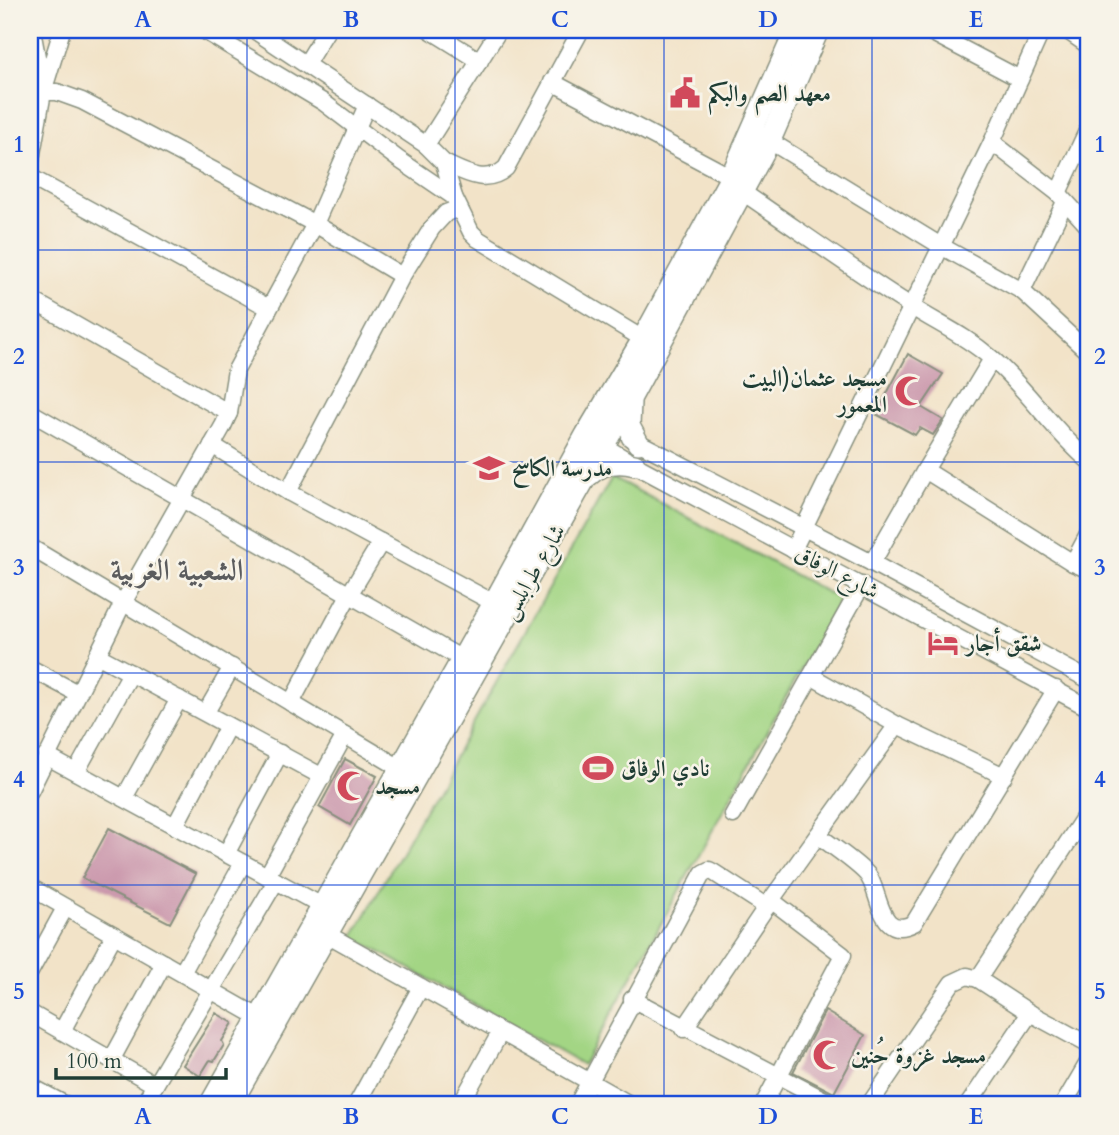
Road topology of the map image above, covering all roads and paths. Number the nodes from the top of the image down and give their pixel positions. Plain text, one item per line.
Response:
1 (32, 30) edge
2 (62, 30) edge
3 (203, 30) edge
4 (254, 30) edge
5 (327, 30) edge
6 (430, 30) edge
7 (499, 30) edge
8 (581, 30) edge
9 (796, 30) edge
10 (818, 30) edge
11 (927, 30) edge
12 (1042, 30) edge
13 (1066, 30) edge
14 (1089, 46) edge
15 (480, 61) junction
16 (306, 64) junction
17 (1020, 79) junction
18 (552, 82) junction
19 (43, 92) junction
20 (367, 105) junction
21 (358, 127) junction
22 (1089, 127) edge
23 (761, 135) junction
24 (992, 142) junction
25 (426, 145) junction
26 (444, 163) junction
27 (30, 165) edge
28 (30, 177) edge
29 (736, 184) junction
30 (1062, 197) junction
31 (457, 203) junction
32 (315, 224) junction
33 (1089, 227) edge
34 (941, 246) junction
35 (401, 276) junction
36 (1022, 291) junction
37 (30, 299) edge
38 (911, 307) junction
39 (269, 308) junction
40 (643, 340) junction
41 (1089, 353) edge
42 (992, 359) junction
43 (631, 397) junction
44 (30, 412) edge
45 (229, 413) junction
46 (600, 431) junction
47 (638, 443) junction
48 (212, 444) junction
49 (1089, 461) edge
50 (635, 465) junction
51 (925, 470) junction
52 (587, 477) junction
53 (288, 492) junction
54 (181, 499) junction
55 (803, 527) junction
56 (1089, 533) edge
57 (381, 542) junction
58 (30, 547) edge
59 (793, 550) junction
60 (872, 563) junction
61 (1073, 563) junction
62 (1089, 570) edge
63 (862, 585) junction
64 (350, 593) junction
65 (123, 603) junction
66 (494, 603) junction
67 (97, 655) junction
68 (462, 659) junction
69 (232, 667) junction
70 (30, 668) edge
71 (131, 673) junction
72 (811, 676) junction
73 (1089, 680) edge
74 (1056, 689) junction
75 (77, 693) junction
76 (179, 699) junction
77 (291, 703) junction
78 (1089, 708) edge
79 (206, 712) junction
80 (897, 725) junction
81 (228, 726) junction
82 (345, 735) junction
83 (280, 753) junction
84 (46, 756) junction
85 (400, 768) junction
86 (76, 772) junction
87 (323, 776) junction
88 (1004, 776) junction
89 (31, 784) edge
90 (124, 798) junction
91 (733, 815) dead end
92 (1088, 816) edge
93 (175, 826) junction
94 (818, 835) junction
95 (226, 854) junction
96 (243, 863) junction
97 (271, 878) junction
98 (30, 887) edge
99 (769, 904) junction
100 (324, 907) junction
101 (65, 908) junction
102 (320, 930) junction
103 (114, 935) junction
104 (164, 963) junction
105 (30, 972) edge
106 (182, 973) junction
107 (978, 979) junction
108 (421, 987) junction
109 (212, 989) junction
110 (632, 999) junction
111 (30, 1013) edge
112 (1030, 1013) junction
113 (260, 1017) junction
114 (684, 1029) junction
115 (62, 1031) junction
116 (500, 1033) junction
117 (1089, 1045) edge
118 (111, 1059) junction
119 (1089, 1061) edge
120 (779, 1075) junction
121 (589, 1082) junction
122 (155, 1085) junction
123 (30, 1086) edge
124 (66, 1105) edge
125 (143, 1105) edge
126 (210, 1105) edge
127 (230, 1105) edge
128 (356, 1105) edge
129 (460, 1105) edge
130 (577, 1105) edge
131 (631, 1105) edge
132 (763, 1105) edge
133 (834, 1105) edge
134 (869, 1105) edge
135 (968, 1105) edge
136 (1063, 1105) edge

1 - 19 street
2 - 19 street
3 - 21 street
4 - 16 street
5 - 16 street
6 - 15 street
7 - 15 street
8 - 18 street
9 - 23 main road, شارع طرابلس
10 - 23 main road, شارع طرابلس
11 - 17 street
12 - 17 street
13 - 14 street
15 - 25 street
16 - 20 street
17 - 24 street
18 - 26 street
18 - 29 street
19 - 27 street
19 - 32 street
20 - 21 street
20 - 25 street
21 - 31 street
21 - 32 street
22 - 30 street
23 - 29 main road, شارع طرابلس
23 - 34 street
24 - 30 street
24 - 34 street
25 - 26 street
26 - 31 street
28 - 39 street
29 - 38 street
29 - 40 main road, شارع طرابلس
29 - 43 main road, شارع طرابلس
30 - 33 street
30 - 36 street
31 - 35 street
31 - 40 street
32 - 35 street
32 - 39 street
34 - 36 street
34 - 38 street
35 - 53 street
36 - 41 street
37 - 45 street
38 - 42 street
38 - 55 street
39 - 45 street
40 - 46 main road, شارع طرابلس
42 - 49 street
42 - 51 street
43 - 46 main road, شارع طرابلس
43 - 47 main road
44 - 54 street
45 - 48 street
46 - 47 street, شارع الوفاق
46 - 50 street, شارع الوفاق
46 - 52 main road, شارع طرابلس
46 - 66 main road, شارع طرابلس
47 - 55 street, شارع الوفاق
48 - 53 street
48 - 54 street
50 - 52 main road
50 - 59 street, شارع الوفاق
51 - 60 street
51 - 61 street
52 - 102 main road, شارع طرابلس
53 - 57 street
54 - 64 street
54 - 65 street
55 - 59 street
55 - 60 street, شارع الوفاق
56 - 61 street
57 - 64 street
57 - 66 street
58 - 65 street
59 - 63 street, شارع الوفاق
60 - 73 street, شارع الوفاق
61 - 62 street
63 - 72 street
63 - 74 street, شارع الوفاق
64 - 68 street
64 - 77 street
65 - 67 street
65 - 69 street
66 - 68 main road, شارع طرابلس
67 - 71 street
67 - 75 street
68 - 85 main road, شارع طرابلس
69 - 77 street
69 - 79 street
70 - 75 street
71 - 76 street
71 - 86 street
72 - 80 street
72 - 91 street
74 - 78 street, شارع الوفاق
74 - 88 street
75 - 84 street
76 - 79 street
76 - 90 street
77 - 82 street
79 - 81 street
80 - 88 street
80 - 94 street
81 - 83 street
81 - 93 street
82 - 85 street
82 - 87 street
83 - 87 street
83 - 95 street
84 - 86 street
84 - 89 street
85 - 100 main road, شارع طرابلس
86 - 90 street
87 - 97 street
88 - 94 street
90 - 93 street
92 - 107 street
93 - 95 street
94 - 99 street
95 - 96 street
96 - 97 street
96 - 106 street
97 - 100 street
97 - 109 street
98 - 101 street
99 - 110 street
99 - 114 street
99 - 120 street
100 - 102 main road, شارع طرابلس
101 - 103 street
101 - 105 street
102 - 108 street
102 - 113 main road, شارع طرابلس
102 - 127 main road, شارع طرابلس
103 - 104 street
103 - 115 street
104 - 106 street
104 - 118 street
106 - 109 street
107 - 112 street
107 - 134 street
108 - 116 street
108 - 128 street
109 - 113 street
109 - 122 street
110 - 114 street
110 - 121 street
111 - 115 street
112 - 117 street
112 - 135 street
113 - 126 main road, شارع طرابلس
114 - 120 street
115 - 118 street
116 - 121 street
116 - 129 street
118 - 122 street
119 - 136 street
120 - 132 street
120 - 133 street
121 - 130 street
121 - 131 street
122 - 125 street
123 - 124 street

